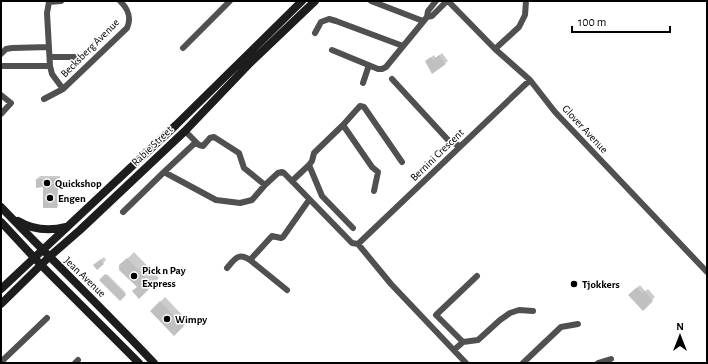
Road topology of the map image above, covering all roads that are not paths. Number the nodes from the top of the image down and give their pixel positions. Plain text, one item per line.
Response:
1 (61, 1) edge
2 (120, 1) edge
3 (230, 1) edge
4 (302, 1) edge
5 (315, 1) edge
6 (371, 1) edge
7 (436, 1) edge
8 (447, 1) edge
9 (526, 1) edge
10 (425, 19) junction
11 (315, 33) dead end
12 (403, 46) junction
13 (49, 47) junction
14 (183, 48) dead end
15 (495, 49) junction
16 (332, 50) dead end
17 (1, 54) edge
18 (50, 57) junction
19 (81, 57) dead end
20 (369, 65) junction
21 (1, 66) edge
22 (50, 66) junction
23 (392, 79) dead end
24 (530, 80) junction
25 (363, 83) dead end
26 (63, 89) junction
27 (1, 95) edge
28 (44, 99) dead end
29 (1, 114) edge
30 (343, 125) junction
31 (185, 131) junction
32 (196, 142) junction
33 (460, 146) junction
34 (402, 162) dead end
35 (309, 165) junction
36 (164, 172) junction
37 (292, 181) junction
38 (265, 186) junction
39 (374, 191) dead end
40 (309, 200) junction
41 (1, 207) edge
42 (123, 212) dead end
43 (10, 216) junction
44 (1, 222) edge
45 (68, 226) junction
46 (353, 228) dead end
47 (358, 244) junction
48 (42, 250) junction
49 (34, 257) junction
50 (49, 257) junction
51 (250, 260) junction
52 (41, 265) junction
53 (227, 268) dead end
54 (707, 272) edge
55 (477, 276) dead end
56 (1, 289) edge
57 (287, 290) dead end
58 (1, 304) edge
59 (533, 311) dead end
60 (48, 318) dead end
61 (578, 324) dead end
62 (463, 342) junction
63 (454, 350) junction
64 (611, 359) dead end
65 (1, 362) edge
66 (139, 363) edge
67 (153, 363) edge
68 (466, 363) edge
69 (523, 363) edge
70 (598, 363) edge

1 - 13 street
2 - 26 street, Becksberg Avenue
3 - 14 street
4 - 45 main road, Rabie Street
5 - 31 main road, Rabie Street
6 - 10 street
7 - 10 street
8 - 10 street
8 - 15 street, Glover Avenue
9 - 15 street
10 - 12 street
11 - 12 street
12 - 20 street
13 - 17 street
13 - 18 street
15 - 24 street, Glover Avenue
16 - 20 street
18 - 19 street
18 - 22 street
20 - 25 street
21 - 22 street
22 - 26 street
23 - 33 street
24 - 33 street, Bernini Crescent
24 - 54 street, Glover Avenue
26 - 28 street, Becksberg Avenue
27 - 29 street
30 - 34 street
30 - 35 street
30 - 39 street
31 - 32 street
31 - 50 main road, Rabie Street
32 - 36 street
32 - 38 street
33 - 47 street, Bernini Crescent
35 - 37 street
35 - 46 street
36 - 38 street
36 - 42 street
37 - 38 street
37 - 40 street
40 - 47 street
40 - 51 street
41 - 43 main road, Jean Avenue
43 - 45 main road
43 - 48 main road, Jean Avenue
44 - 49 main road, Jean Avenue
45 - 48 main road, Rabie Street
47 - 63 street
48 - 49 main road, Rabie Street
48 - 50 main road, Jean Avenue
49 - 52 main road, Jean Avenue
49 - 56 main road, Rabie Street
50 - 52 main road, Rabie Street
50 - 67 main road, Jean Avenue
51 - 53 street
51 - 57 street
52 - 58 main road, Rabie Street
52 - 66 main road, Jean Avenue
55 - 62 street
59 - 62 street
60 - 65 street
61 - 69 street
62 - 63 street
63 - 68 street
64 - 70 street

